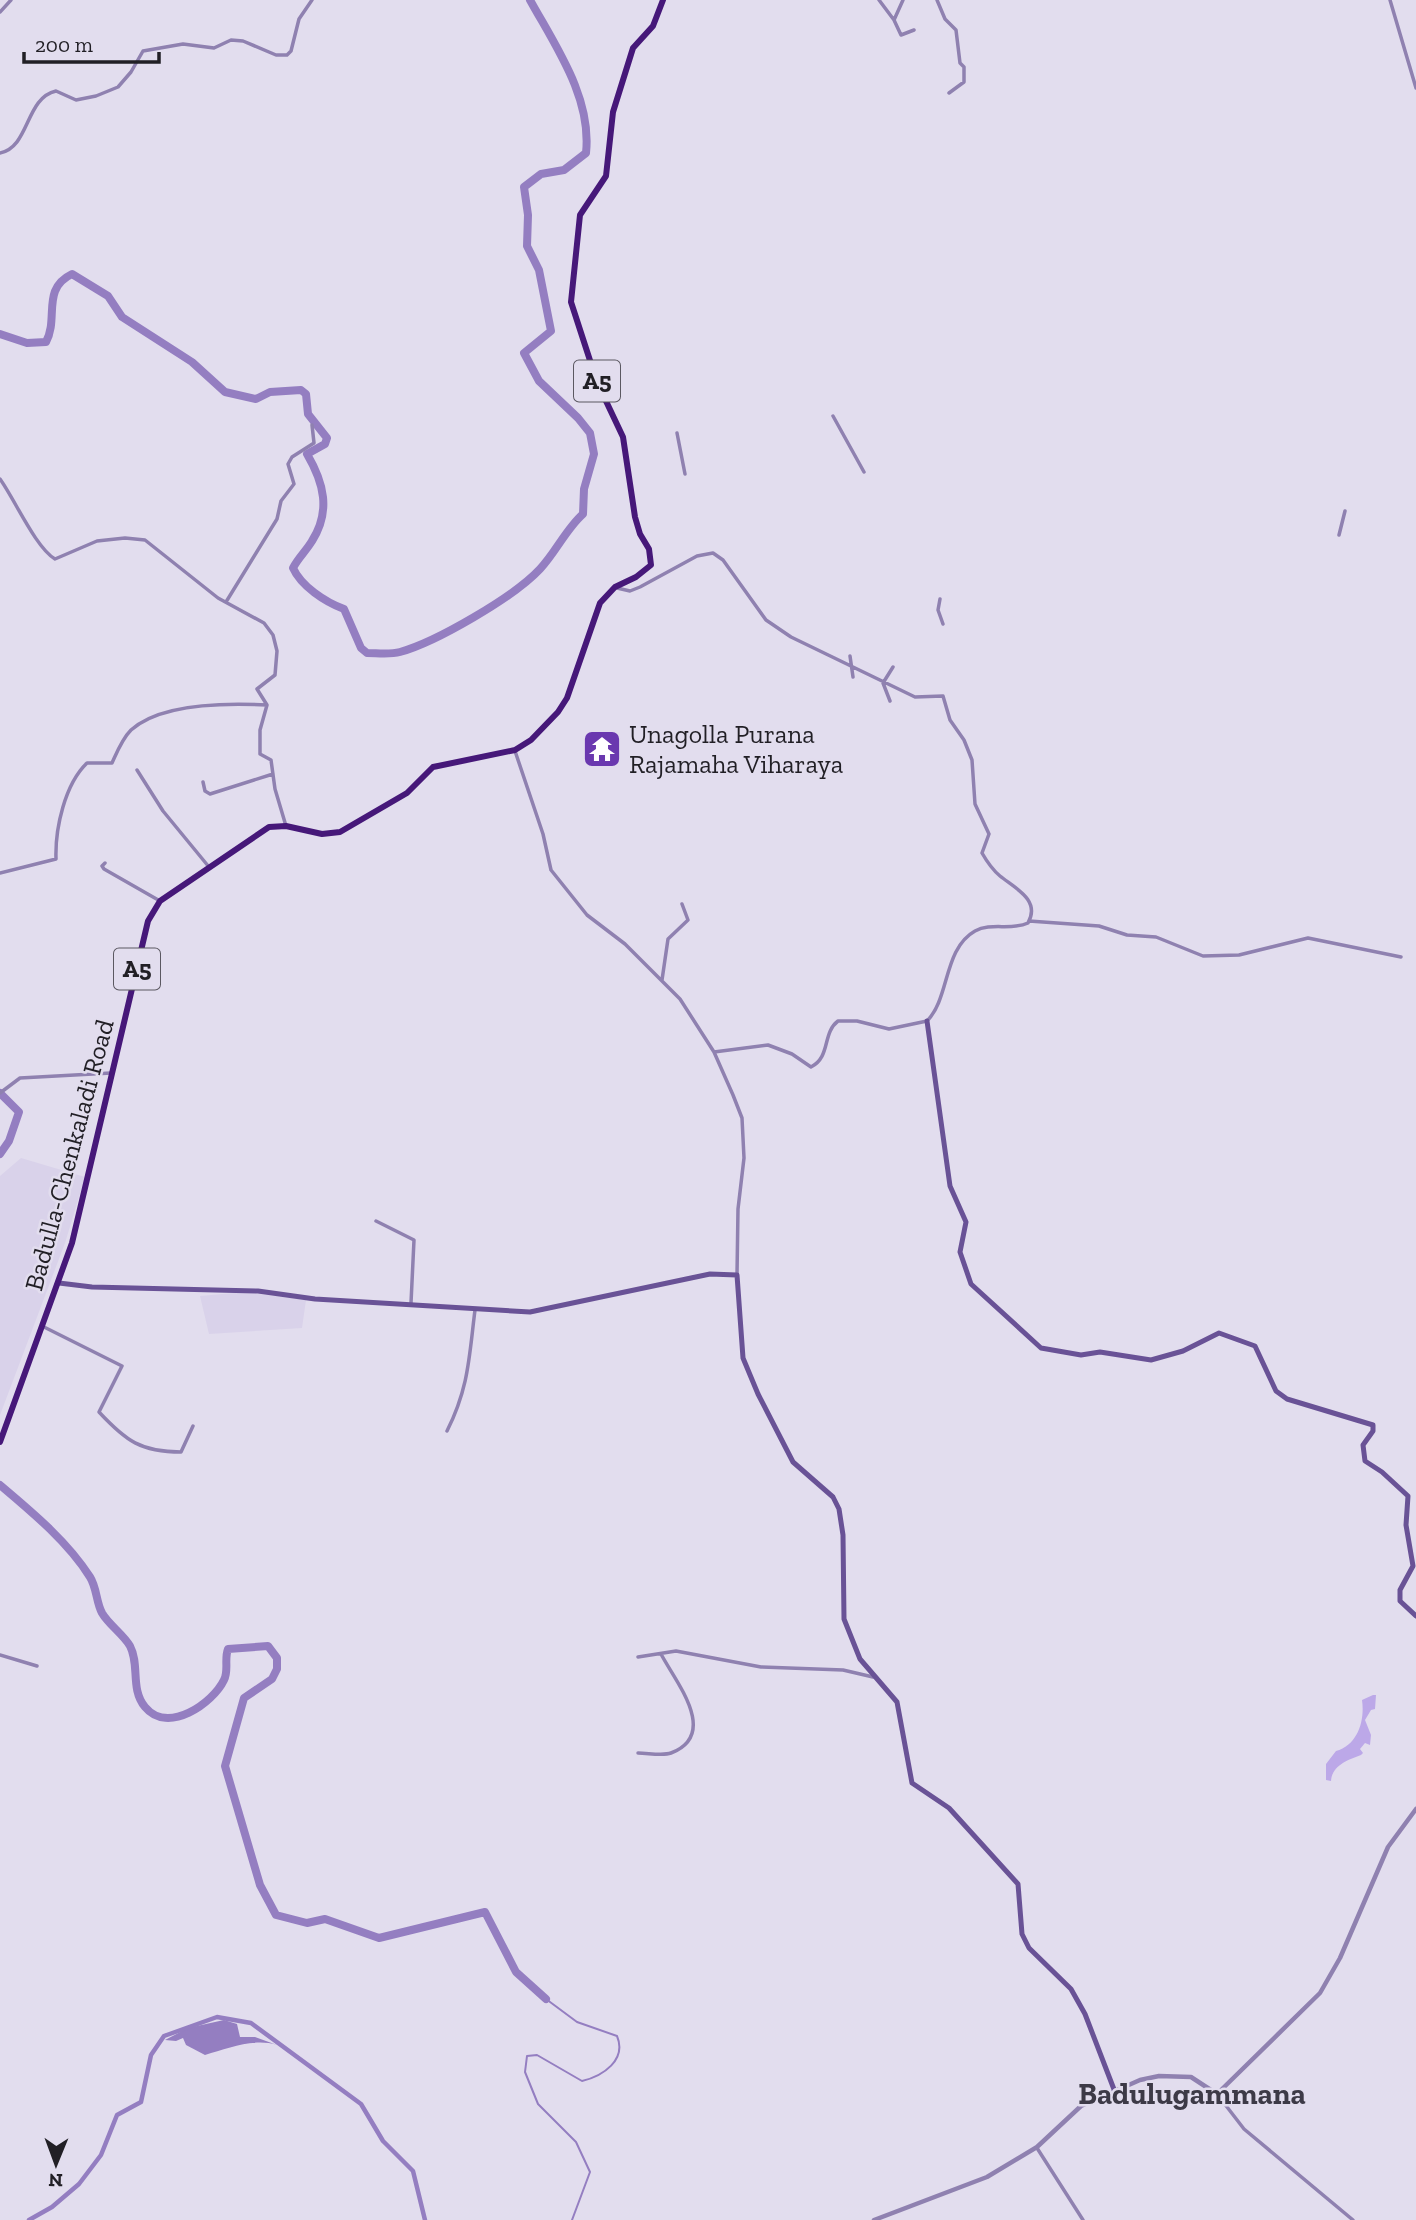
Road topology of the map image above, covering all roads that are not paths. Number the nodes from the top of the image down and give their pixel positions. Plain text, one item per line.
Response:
1 (11, 0) edge
2 (312, 0) edge
3 (663, 0) edge
4 (879, 0) edge
5 (903, 0) edge
6 (937, 0) edge
7 (1390, 0) edge
8 (0, 12) edge
9 (894, 20) junction
10 (914, 30) dead end
11 (1416, 88) edge
12 (949, 93) dead end
13 (0, 153) edge
14 (833, 416) dead end
15 (312, 425) dead end
16 (677, 433) dead end
17 (864, 472) dead end
18 (685, 474) dead end
19 (0, 479) edge
20 (1345, 511) dead end
21 (1339, 535) dead end
22 (615, 587) junction
23 (940, 600) dead end
24 (226, 602) junction
25 (943, 624) dead end
26 (850, 656) dead end
27 (850, 665) junction
28 (894, 667) dead end
29 (853, 677) dead end
30 (883, 682) junction
31 (890, 701) dead end
32 (267, 705) junction
33 (515, 750) junction
34 (136, 770) dead end
35 (273, 774) junction
36 (203, 782) dead end
37 (286, 826) junction
38 (105, 863) dead end
39 (209, 867) junction
40 (0, 873) edge
41 (160, 901) junction
42 (682, 904) dead end
43 (1030, 921) junction
44 (1401, 957) dead end
45 (662, 980) junction
46 (927, 1021) junction
47 (714, 1052) junction
48 (113, 1073) junction
49 (0, 1093) edge
50 (376, 1221) dead end
51 (737, 1275) junction
52 (59, 1283) junction
53 (411, 1303) junction
54 (475, 1310) junction
55 (42, 1326) junction
56 (193, 1426) dead end
57 (447, 1431) dead end
58 (0, 1442) edge
59 (1416, 1616) edge
60 (661, 1654) junction
61 (0, 1655) edge
62 (638, 1657) dead end
63 (37, 1666) dead end
64 (878, 1678) junction
65 (638, 1753) dead end
66 (1416, 1809) edge
67 (1115, 2092) junction
68 (1217, 2094) junction
69 (1037, 2147) junction
70 (874, 2220) edge
71 (1083, 2220) edge
72 (1353, 2220) edge

1 - 8 street
2 - 13 street
3 - 22 highway, A5
4 - 9 street
5 - 9 street
6 - 12 street
7 - 11 street
9 - 10 street
14 - 17 street
15 - 24 street
16 - 18 street
19 - 24 street
20 - 21 street
22 - 27 street
22 - 33 highway, A5
23 - 25 street
24 - 32 street
26 - 27 street
27 - 29 street
27 - 30 street
28 - 30 street
30 - 31 street
30 - 43 street
32 - 35 street
32 - 40 street
33 - 37 highway, A5
33 - 45 street
34 - 39 street
35 - 36 street
35 - 37 street
37 - 39 highway
38 - 41 street
39 - 41 highway
41 - 48 highway, Badulla-Chenkaladi Road / A5
42 - 45 street
43 - 44 street
43 - 46 street
45 - 47 street
46 - 47 street
46 - 59 main road
47 - 51 street
48 - 49 street
48 - 52 highway, Badulla-Chenkaladi Road / A5
50 - 53 street
51 - 54 main road
51 - 64 main road
52 - 53 main road
52 - 55 highway, Badulla-Chenkaladi Road / A5
53 - 54 main road
54 - 57 street
55 - 56 street
55 - 58 highway, Badulla-Chenkaladi Road / A5
60 - 62 street
60 - 64 street
60 - 65 street
61 - 63 street
64 - 67 main road
66 - 68 street
67 - 68 street
67 - 69 street
68 - 72 street
69 - 70 street
69 - 71 street

